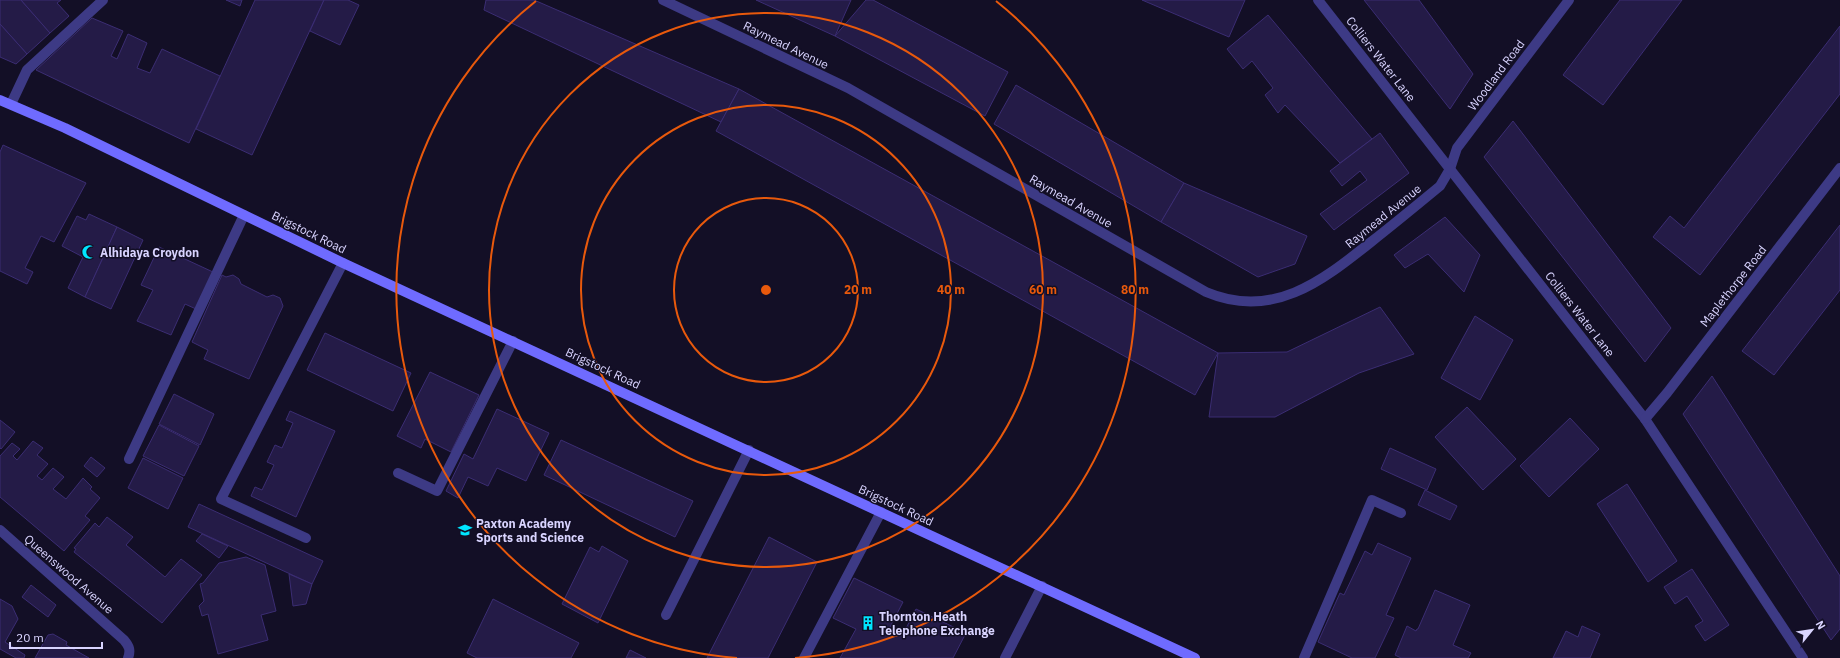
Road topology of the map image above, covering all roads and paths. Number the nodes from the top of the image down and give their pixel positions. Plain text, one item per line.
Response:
1 (103, 0) edge
2 (663, 0) edge
3 (1318, 0) edge
4 (1569, 0) edge
5 (0, 100) edge
6 (11, 104) junction
7 (1840, 168) edge
8 (1450, 169) junction
9 (244, 215) junction
10 (343, 262) junction
11 (513, 341) junction
12 (1645, 419) junction
13 (749, 450) junction
14 (129, 460) dead end
15 (398, 473) dead end
16 (881, 512) junction
17 (1401, 513) dead end
18 (0, 530) edge
19 (306, 538) dead end
20 (1042, 586) junction
21 (666, 615) dead end
22 (128, 658) edge
23 (804, 658) edge
24 (1005, 658) edge
25 (1195, 658) edge
26 (1304, 658) edge
27 (1804, 658) edge

1 - 6 street
2 - 8 street, Raymead Avenue
3 - 8 street, Colliers Water Lane
4 - 8 street, Woodland Road
5 - 6 main road, Brigstock Road
6 - 9 main road, Brigstock Road
7 - 12 street, Maplethorpe Road
8 - 12 street, Colliers Water Lane
9 - 10 main road, Brigstock Road
9 - 14 street
10 - 11 main road, Brigstock Road
10 - 19 street
11 - 13 main road, Brigstock Road
11 - 15 street
12 - 27 street, Colliers Water Lane
13 - 16 main road, Brigstock Road
13 - 21 street
16 - 20 main road, Brigstock Road
16 - 23 street
17 - 26 street
18 - 22 street, Queenswood Avenue
20 - 24 street
20 - 25 main road, Brigstock Road

